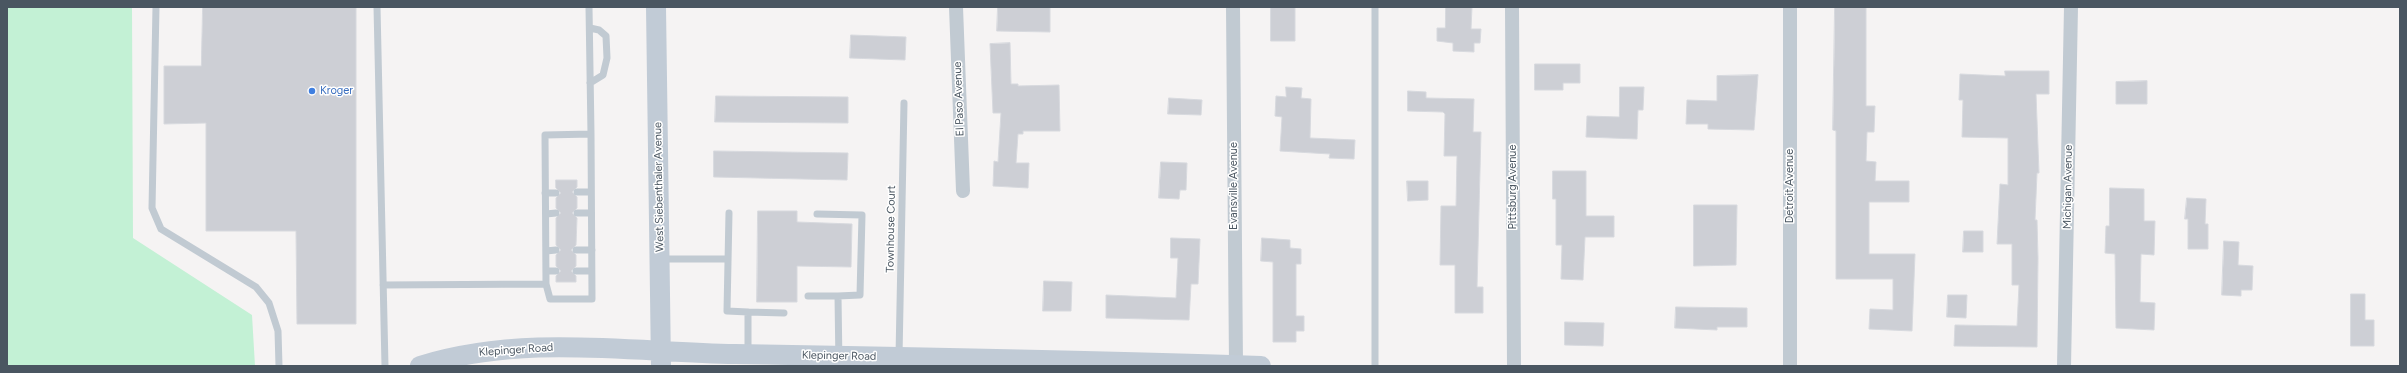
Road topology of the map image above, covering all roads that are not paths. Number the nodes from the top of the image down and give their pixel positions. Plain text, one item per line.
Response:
1 (156, 7) edge
2 (377, 7) edge
3 (588, 7) edge
4 (656, 7) edge
5 (956, 7) edge
6 (1233, 7) edge
7 (1375, 7) edge
8 (1512, 7) edge
9 (1790, 7) edge
10 (2071, 7) edge
11 (590, 28) junction
12 (590, 84) junction
13 (904, 103) dead end
14 (591, 134) junction
15 (963, 191) dead end
16 (577, 192) dead end
17 (591, 192) junction
18 (545, 193) junction
19 (556, 193) dead end
20 (556, 213) dead end
21 (577, 213) dead end
22 (591, 213) junction
23 (729, 213) dead end
24 (546, 214) junction
25 (817, 214) dead end
26 (556, 250) dead end
27 (576, 250) dead end
28 (592, 250) junction
29 (546, 251) junction
30 (660, 259) junction
31 (728, 259) junction
32 (546, 271) junction
33 (556, 271) dead end
34 (576, 271) dead end
35 (592, 271) junction
36 (546, 284) junction
37 (383, 285) junction
38 (808, 296) dead end
39 (838, 296) junction
40 (748, 312) junction
41 (784, 313) dead end
42 (737, 356) junction
43 (661, 358) edge
44 (796, 360) edge
45 (888, 360) edge
46 (839, 361) edge
47 (926, 361) edge
48 (1146, 364) edge
49 (1236, 365) edge
50 (279, 366) edge
51 (385, 366) edge
52 (420, 366) edge
53 (1261, 366) edge
54 (1375, 366) edge
55 (1514, 366) edge
56 (1790, 366) edge
57 (2064, 366) edge

1 - 50 lane
2 - 37 lane
3 - 11 lane
4 - 30 street, West Siebenthaler Avenue
5 - 15 street, El Paso Avenue
6 - 49 street, Evansville Avenue
7 - 54 lane
8 - 55 street, Pittsburg Avenue
9 - 56 street, Detroit Avenue
10 - 57 street, Michigan Avenue
11 - 12 lane
11 - 12 lane
12 - 14 lane
13 - 45 lane, Townhouse Court
14 - 17 lane
14 - 18 lane
16 - 17 lane
17 - 22 lane
18 - 19 lane
18 - 24 lane
20 - 24 lane
21 - 22 lane
22 - 28 lane
23 - 31 lane
24 - 29 lane
25 - 39 lane
26 - 29 lane
27 - 28 lane
28 - 35 lane
29 - 32 lane
30 - 31 lane
30 - 43 street, West Siebenthaler Avenue
31 - 40 lane
32 - 33 lane
32 - 36 lane
34 - 35 lane
35 - 36 lane
36 - 37 lane
37 - 51 lane
38 - 39 lane
39 - 46 lane
40 - 41 lane
40 - 42 lane
42 - 43 street, Klepinger Road
42 - 44 street, Klepinger Road
43 - 52 street, Klepinger Road
44 - 46 street, Klepinger Road
45 - 46 street, Klepinger Road
45 - 47 street, Klepinger Road
47 - 48 street, Klepinger Road
48 - 49 street, Klepinger Road
49 - 53 street, Klepinger Road

